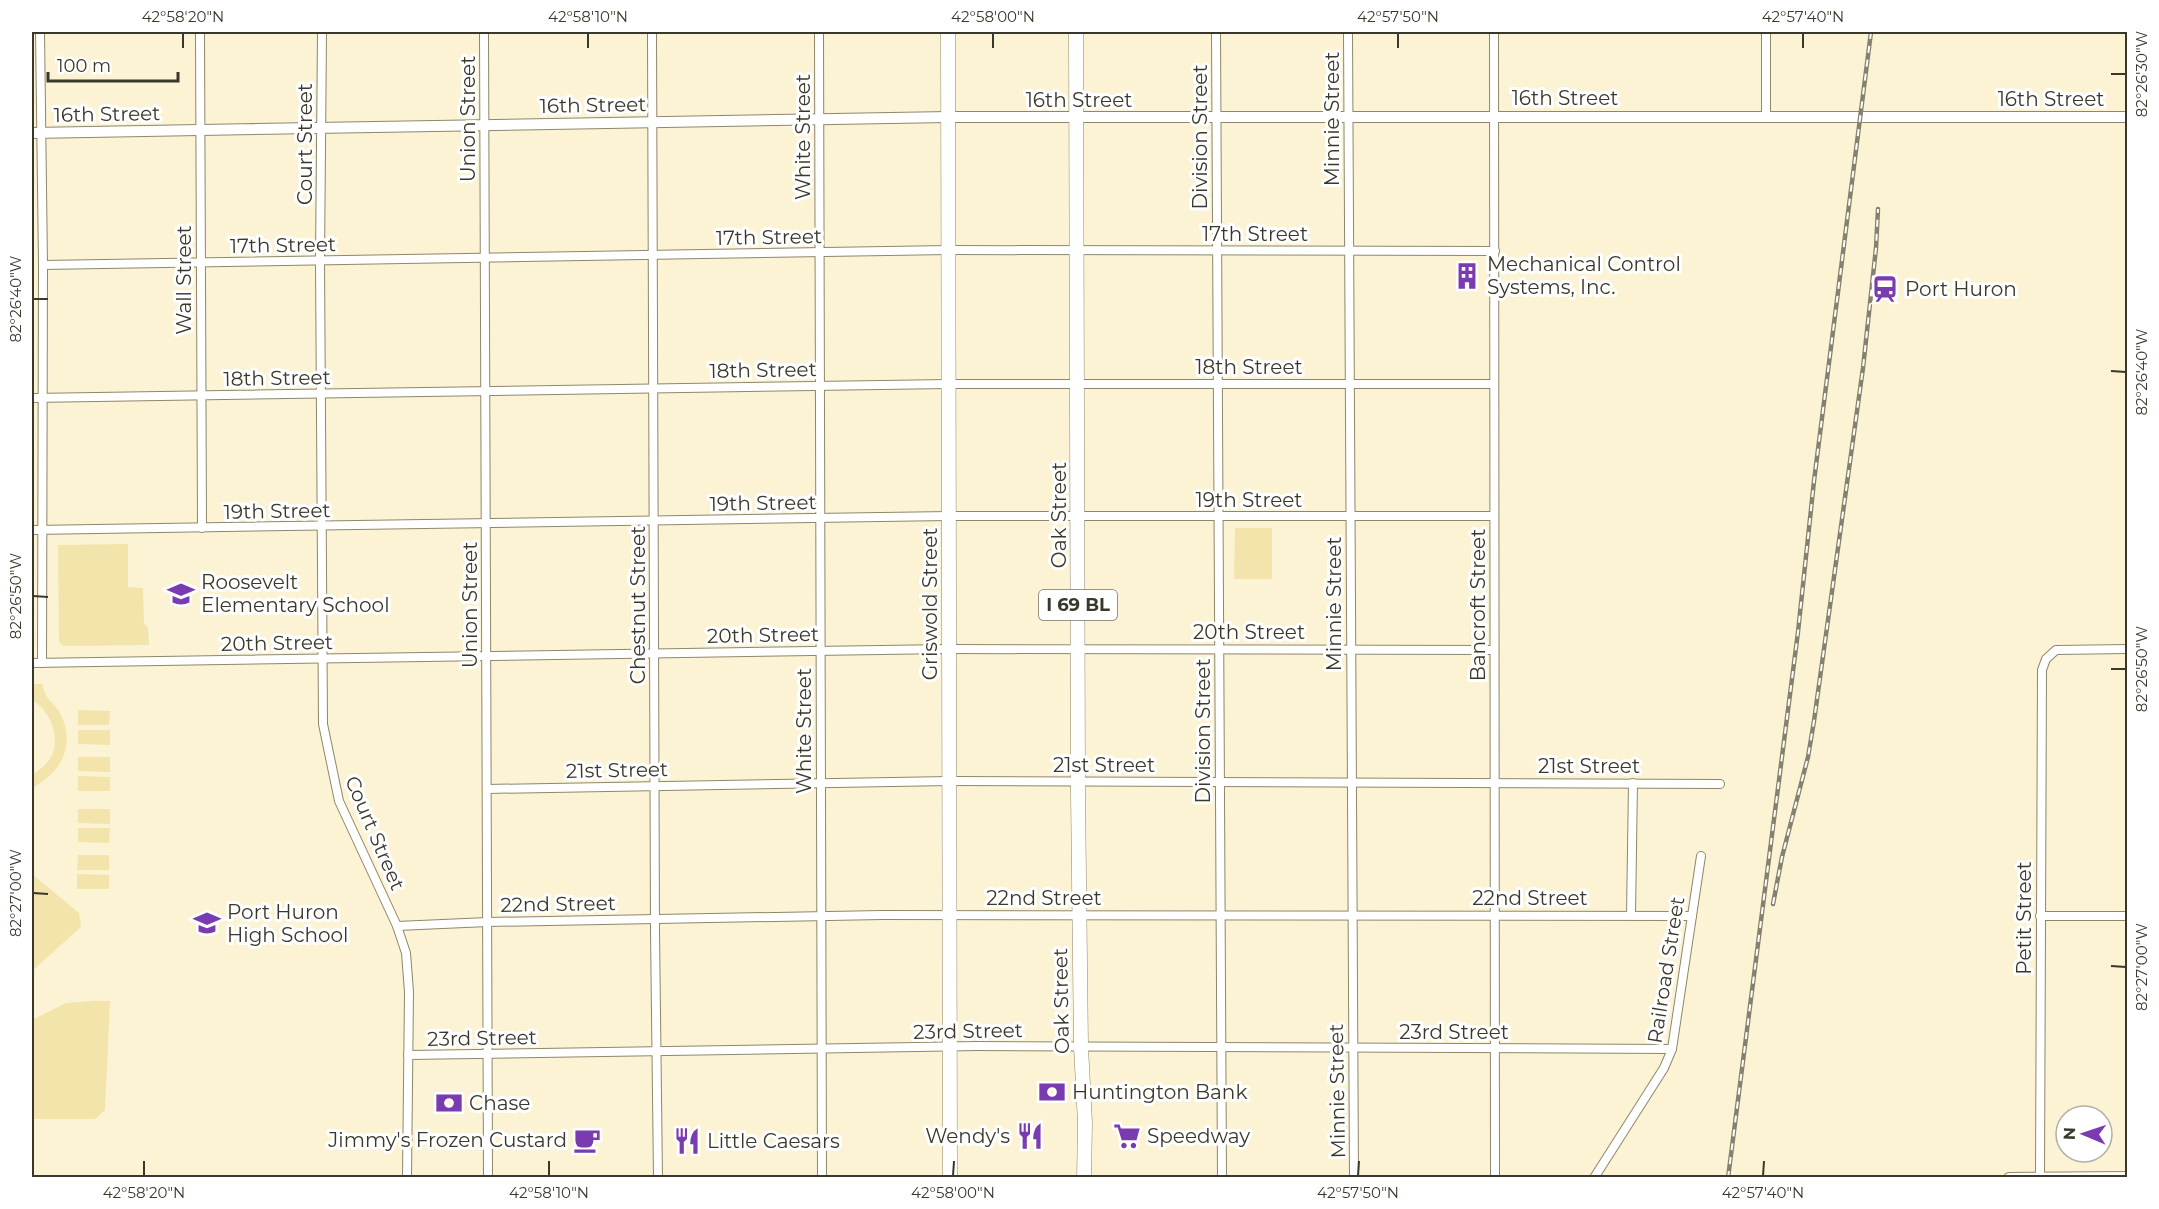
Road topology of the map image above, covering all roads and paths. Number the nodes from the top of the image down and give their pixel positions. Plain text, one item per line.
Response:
1 (40, 32) edge
2 (200, 32) edge
3 (322, 32) edge
4 (484, 32) edge
5 (652, 32) edge
6 (819, 32) edge
7 (948, 32) edge
8 (1076, 32) edge
9 (1216, 32) edge
10 (1348, 32) edge
11 (1494, 32) edge
12 (1766, 32) edge
13 (1767, 116) junction
14 (948, 117) junction
15 (1216, 117) junction
16 (1348, 117) junction
17 (1494, 117) junction
18 (2127, 117) edge
19 (1077, 118) junction
20 (819, 119) junction
21 (653, 122) junction
22 (484, 125) junction
23 (322, 128) junction
24 (200, 130) junction
25 (36, 133) edge
26 (949, 250) junction
27 (1077, 250) junction
28 (1217, 250) junction
29 (1348, 250) junction
30 (1495, 251) junction
31 (820, 253) junction
32 (653, 256) junction
33 (485, 258) junction
34 (320, 261) junction
35 (201, 264) junction
36 (43, 265) junction
37 (1077, 383) junction
38 (1350, 383) junction
39 (950, 384) junction
40 (1218, 384) junction
41 (1494, 384) junction
42 (820, 385) junction
43 (654, 388) junction
44 (485, 391) junction
45 (321, 394) junction
46 (201, 396) junction
47 (32, 398) edge
48 (42, 398) junction
49 (949, 516) junction
50 (1079, 516) junction
51 (1219, 516) junction
52 (1494, 516) junction
53 (1350, 517) junction
54 (821, 519) junction
55 (654, 521) junction
56 (486, 524) junction
57 (322, 527) junction
58 (202, 528) junction
59 (32, 530) edge
60 (42, 531) junction
61 (948, 649) junction
62 (1078, 649) junction
63 (1219, 649) junction
64 (1351, 649) junction
65 (2127, 649) edge
66 (1494, 650) junction
67 (820, 651) junction
68 (655, 653) junction
69 (487, 656) junction
70 (323, 658) junction
71 (32, 663) edge
72 (42, 663) junction
73 (950, 781) junction
74 (1078, 782) junction
75 (1219, 782) junction
76 (1352, 782) junction
77 (1495, 782) junction
78 (821, 783) junction
79 (1633, 783) junction
80 (1720, 784) dead end
81 (655, 786) junction
82 (487, 789) junction
83 (1701, 856) dead end
84 (949, 914) junction
85 (1080, 915) junction
86 (1220, 915) junction
87 (1353, 915) junction
88 (1495, 915) junction
89 (1631, 915) junction
90 (822, 916) junction
91 (1692, 916) junction
92 (2040, 916) junction
93 (2127, 916) edge
94 (655, 919) junction
95 (488, 922) junction
96 (397, 926) junction
97 (949, 1047) junction
98 (1081, 1047) junction
99 (1221, 1048) junction
100 (1353, 1048) junction
101 (1496, 1048) junction
102 (1672, 1049) junction
103 (822, 1050) junction
104 (656, 1052) junction
105 (488, 1054) junction
106 (408, 1055) junction
107 (2040, 1177) edge
108 (2127, 1177) edge
109 (407, 1178) edge
110 (488, 1178) edge
111 (658, 1178) edge
112 (822, 1178) edge
113 (950, 1178) edge
114 (1084, 1178) edge
115 (1222, 1178) edge
116 (1354, 1178) edge
117 (1495, 1178) edge
118 (1594, 1178) edge
119 (2010, 1178) edge

1 - 25 street
2 - 24 street, Wall Street
3 - 23 street, Court Street
4 - 22 street, Union Street
5 - 21 street, Chestnut Street
6 - 20 street, White Street
7 - 14 main road, Griswold Street
8 - 19 main road, Oak Street / I 69 BL
9 - 15 street, Division Street
10 - 16 street, Minnie Street
11 - 17 street, Bancroft Street
12 - 13 street
13 - 17 street, 16th Street
13 - 18 street, 16th Street
14 - 19 street, 16th Street
14 - 20 street, 16th Street
14 - 26 main road, Griswold Street
15 - 16 street, 16th Street
15 - 19 street, 16th Street
15 - 28 street, Division Street
16 - 17 street, 16th Street
16 - 29 street, Minnie Street
17 - 30 street, Bancroft Street
19 - 27 main road, Oak Street / I 69 BL
20 - 21 street, 16th Street
20 - 31 street, White Street
21 - 22 street, 16th Street
21 - 32 street, Chestnut Street
22 - 23 street, 16th Street
22 - 33 street, Union Street
23 - 24 street, 16th Street
23 - 34 street, Court Street
24 - 25 street, 16th Street
24 - 35 street, Wall Street
25 - 36 street
26 - 27 street, 17th Street
26 - 31 street, 17th Street
26 - 39 main road, Griswold Street
27 - 28 street, 17th Street
27 - 37 main road, Oak Street / I 69 BL
28 - 29 street, 17th Street
28 - 40 street, Division Street
29 - 30 street, 17th Street
29 - 38 street, Minnie Street
30 - 41 street, Bancroft Street
31 - 32 street, 17th Street
31 - 42 street, White Street
32 - 33 street, 17th Street
32 - 43 street, Chestnut Street
33 - 34 street, 17th Street
33 - 44 street, Union Street
34 - 35 street, 17th Street
34 - 45 street, Court Street
35 - 36 street, 17th Street
35 - 46 street, Wall Street
36 - 48 street
37 - 39 street, 18th Street
37 - 40 street, 18th Street
37 - 50 main road, Oak Street / I 69 BL
38 - 40 street, 18th Street
38 - 41 street, 18th Street
38 - 53 street, Minnie Street
39 - 42 street, 18th Street
39 - 49 main road, Griswold Street
40 - 51 street, Division Street
41 - 52 street, Bancroft Street
42 - 43 street, 18th Street
42 - 54 street, White Street
43 - 44 street, 18th Street
43 - 55 street, Chestnut Street
44 - 45 street, 18th Street
44 - 56 street, Union Street
45 - 46 street, 18th Street
45 - 57 street, Court Street
46 - 48 street, 18th Street
46 - 58 street, Wall Street
47 - 48 street, 18th Street
48 - 60 street
49 - 50 street, 19th Street
49 - 54 street, 19th Street
49 - 61 main road, Griswold Street
50 - 51 street, 19th Street
50 - 62 main road, Oak Street / I 69 BL
51 - 53 street, 19th Street
51 - 63 street, Division Street
52 - 53 street, 19th Street
52 - 66 street, Bancroft Street
53 - 64 street, Minnie Street
54 - 55 street, 19th Street
54 - 67 street, White Street
55 - 56 street, 19th Street
55 - 68 street, Chestnut Street
56 - 57 street, 19th Street
56 - 69 street, Union Street
57 - 58 street, 19th Street
57 - 70 street, Court Street
58 - 60 street, 19th Street
59 - 60 street, 19th Street
60 - 72 street
61 - 62 street, 20th Street
61 - 67 street, 20th Street
61 - 73 main road, Griswold Street
62 - 63 street, 20th Street
62 - 74 main road, Oak Street / I 69 BL
63 - 64 street, 20th Street
63 - 75 street, Division Street
64 - 66 street, 20th Street
64 - 76 street, Minnie Street
65 - 92 street, Petit Street
66 - 77 street, Bancroft Street
67 - 68 street, 20th Street
67 - 78 street, White Street
68 - 69 street, 20th Street
68 - 81 street, Chestnut Street
69 - 70 street, 20th Street
69 - 82 street, Union Street
70 - 72 street, 20th Street
70 - 96 street, Court Street
71 - 72 street, 20th Street
73 - 74 street, 21st Street
73 - 78 street, 21st Street
73 - 84 main road, Griswold Street
74 - 75 street, 21st Street
74 - 85 main road, Oak Street / I 69 BL
75 - 76 street, 21st Street
75 - 86 street, Division Street
76 - 77 street, 21st Street
76 - 87 street, Minnie Street
77 - 79 street, 21st Street
77 - 88 street, Bancroft Street
78 - 81 street, 21st Street
78 - 90 street, White Street
79 - 80 street, 21st Street
79 - 89 street
81 - 82 street, 21st Street
81 - 94 street, Chestnut Street
82 - 95 street, Union Street
83 - 91 street, Railroad Street
84 - 85 street, 22nd Street
84 - 90 street, 22nd Street
84 - 97 main road, Griswold Street
85 - 86 street, 22nd Street
85 - 98 main road, Oak Street / I 69 BL
86 - 87 street, 22nd Street
86 - 99 street, Division Street
87 - 88 street, 22nd Street
87 - 100 street, Minnie Street
88 - 89 street, 22nd Street
88 - 101 street, Bancroft Street
89 - 91 street, 22nd Street
90 - 94 street, 22nd Street
90 - 103 street, White Street
91 - 102 street, Railroad Street
92 - 93 street
92 - 107 street, Petit Street
94 - 95 street, 22nd Street
94 - 104 street, Chestnut Street
95 - 96 street, 22nd Street
95 - 105 street, Union Street
96 - 106 street, Court Street
97 - 98 street, 23rd Street
97 - 103 street, 23rd Street
97 - 113 main road, Griswold Street
98 - 99 street, 23rd Street
98 - 114 main road, Oak Street / I 69 BL
99 - 100 street, 23rd Street
99 - 115 street, Division Street
100 - 101 street, 23rd Street
100 - 116 street, Minnie Street
101 - 102 street, 23rd Street
101 - 117 street, Bancroft Street
102 - 118 street, Railroad Street
103 - 104 street, 23rd Street
103 - 112 street, White Street
104 - 105 street, 23rd Street
104 - 111 street, Chestnut Street
105 - 106 street, 23rd Street
105 - 110 street, Union Street
106 - 109 street, Court Street
107 - 108 street
107 - 119 street

